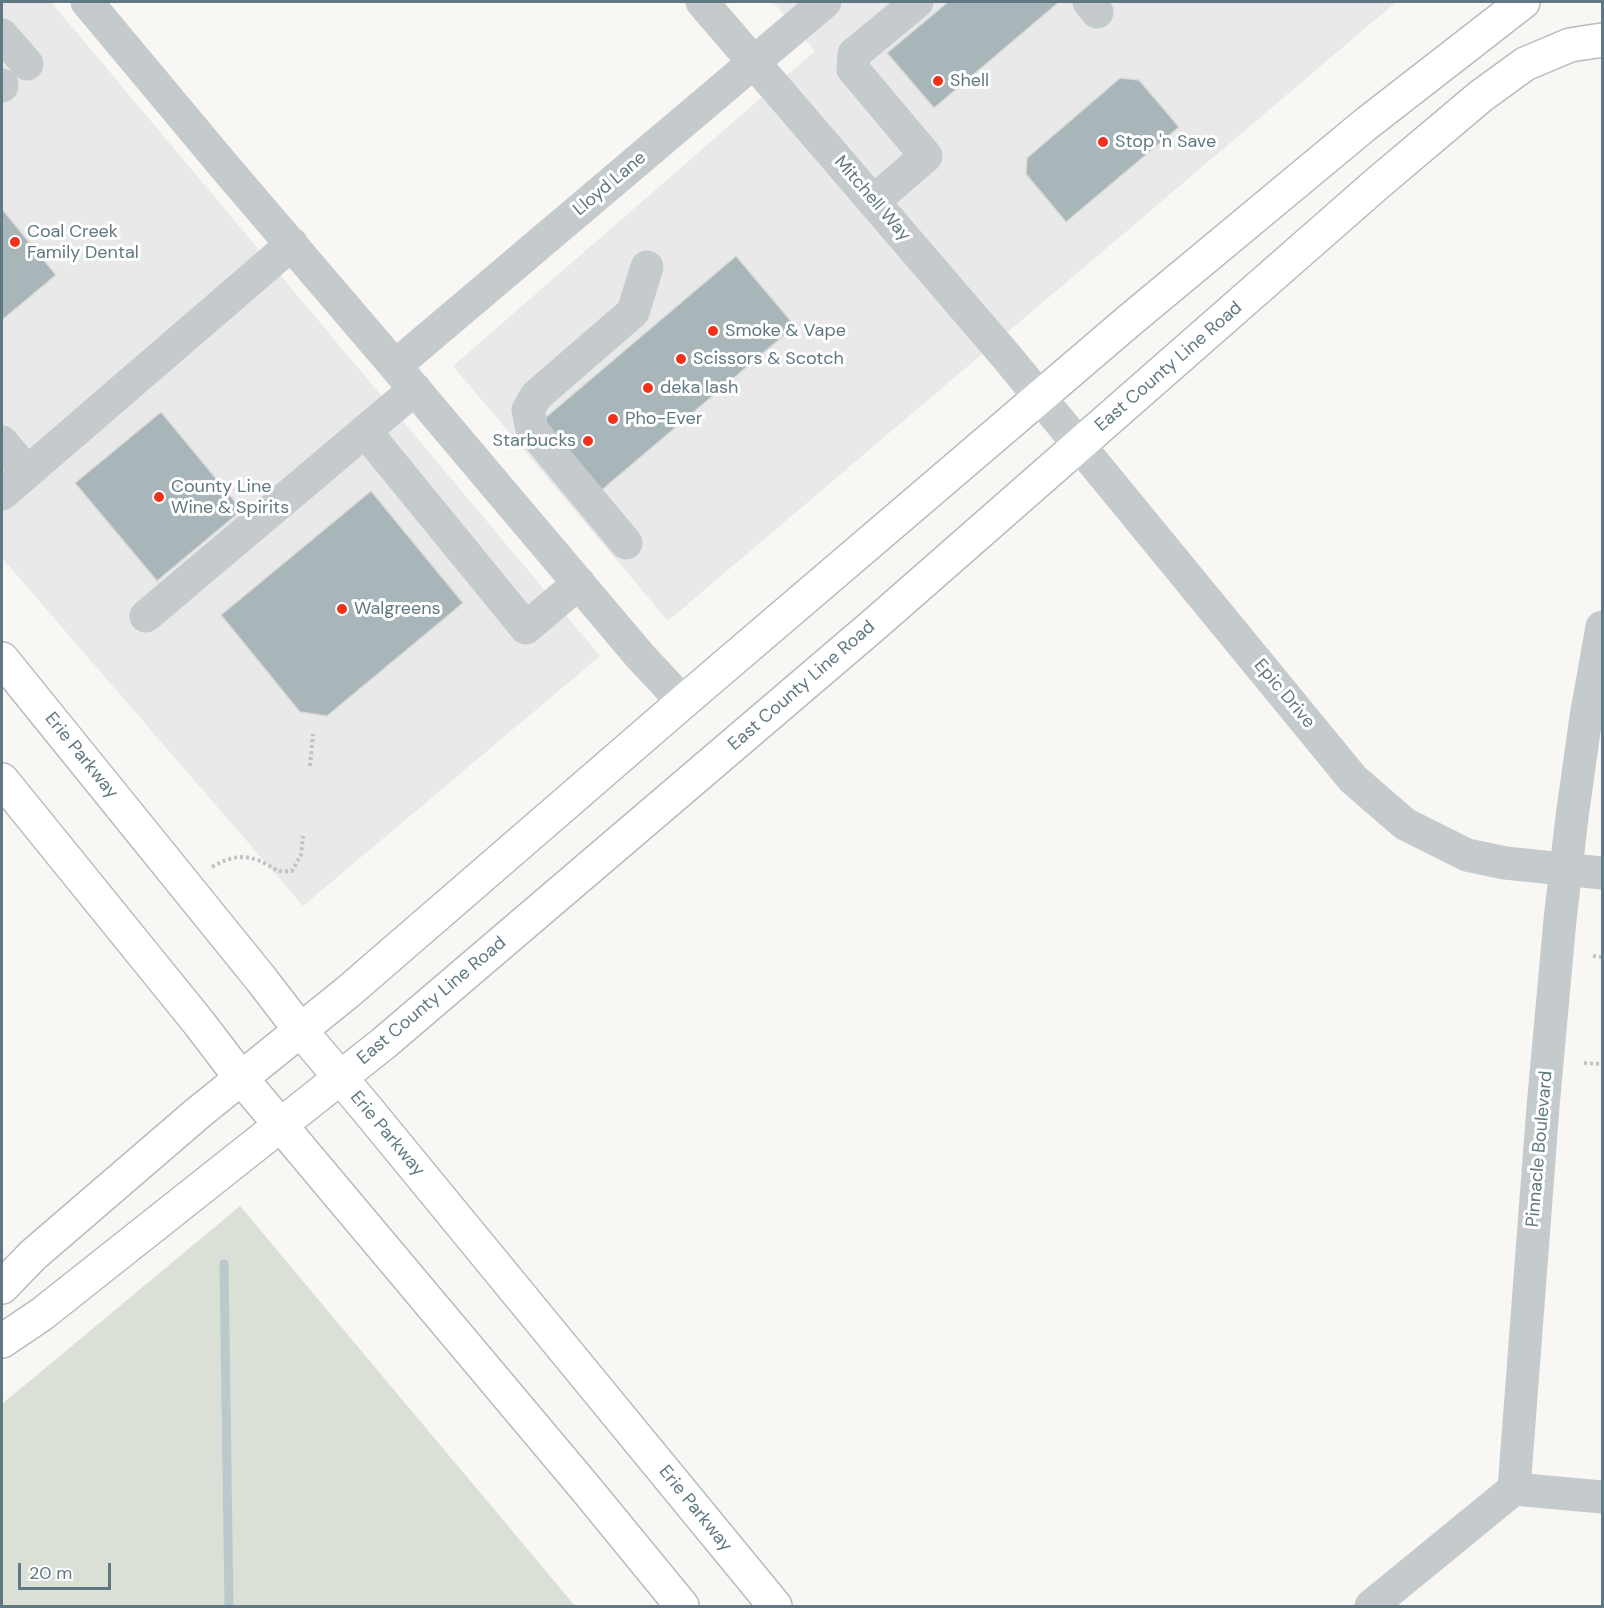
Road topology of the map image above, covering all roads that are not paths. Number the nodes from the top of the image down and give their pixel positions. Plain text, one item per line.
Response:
1 (87, 2) edge
2 (702, 2) edge
3 (825, 2) edge
4 (917, 2) edge
5 (1523, 2) edge
6 (2, 35) edge
7 (1602, 40) edge
8 (754, 62) junction
9 (27, 64) dead end
10 (874, 201) junction
11 (292, 244) junction
12 (646, 267) dead end
13 (405, 377) junction
14 (1039, 398) junction
15 (365, 431) junction
16 (2, 442) edge
17 (1079, 446) junction
18 (27, 472) junction
19 (2, 494) edge
20 (626, 543) dead end
21 (579, 583) junction
22 (146, 616) dead end
23 (1602, 627) edge
24 (2, 659) edge
25 (683, 702) junction
26 (1594, 718) edge
27 (2, 780) edge
28 (1566, 870) junction
29 (1602, 873) edge
30 (301, 1031) junction
31 (241, 1078) junction
32 (340, 1078) junction
33 (281, 1125) junction
34 (2, 1287) edge
35 (2, 1341) edge
36 (1514, 1489) junction
37 (1602, 1497) edge
38 (682, 1606) edge
39 (775, 1606) edge
40 (1371, 1606) edge

1 - 11 street
2 - 8 street, Mitchell Way
3 - 8 street, Lloyd Lane
4 - 10 street
5 - 14 main road
6 - 9 street
7 - 17 main road, East County Line Road
8 - 10 street, Mitchell Way
8 - 13 street, Lloyd Lane
10 - 14 street, Mitchell Way
11 - 13 street
11 - 18 street
12 - 20 street
13 - 15 street, Lloyd Lane
13 - 21 street
14 - 17 street, Epic Drive
14 - 25 main road
15 - 21 street
15 - 22 street, Lloyd Lane
16 - 18 street
17 - 28 street, Epic Drive
17 - 32 main road, East County Line Road
18 - 19 street
21 - 25 street
23 - 26 street, Pinnacle Boulevard
24 - 30 main road, Erie Parkway
25 - 30 main road
26 - 28 street, Pinnacle Boulevard
27 - 31 main road
28 - 29 street, Epic Drive
28 - 36 street, Pinnacle Boulevard
30 - 31 main road
30 - 32 main road, Erie Parkway
31 - 33 main road
31 - 34 main road
32 - 33 main road, East County Line Road
32 - 39 main road, Erie Parkway
33 - 35 main road, East County Line Road
33 - 38 main road
36 - 37 street
36 - 40 street

